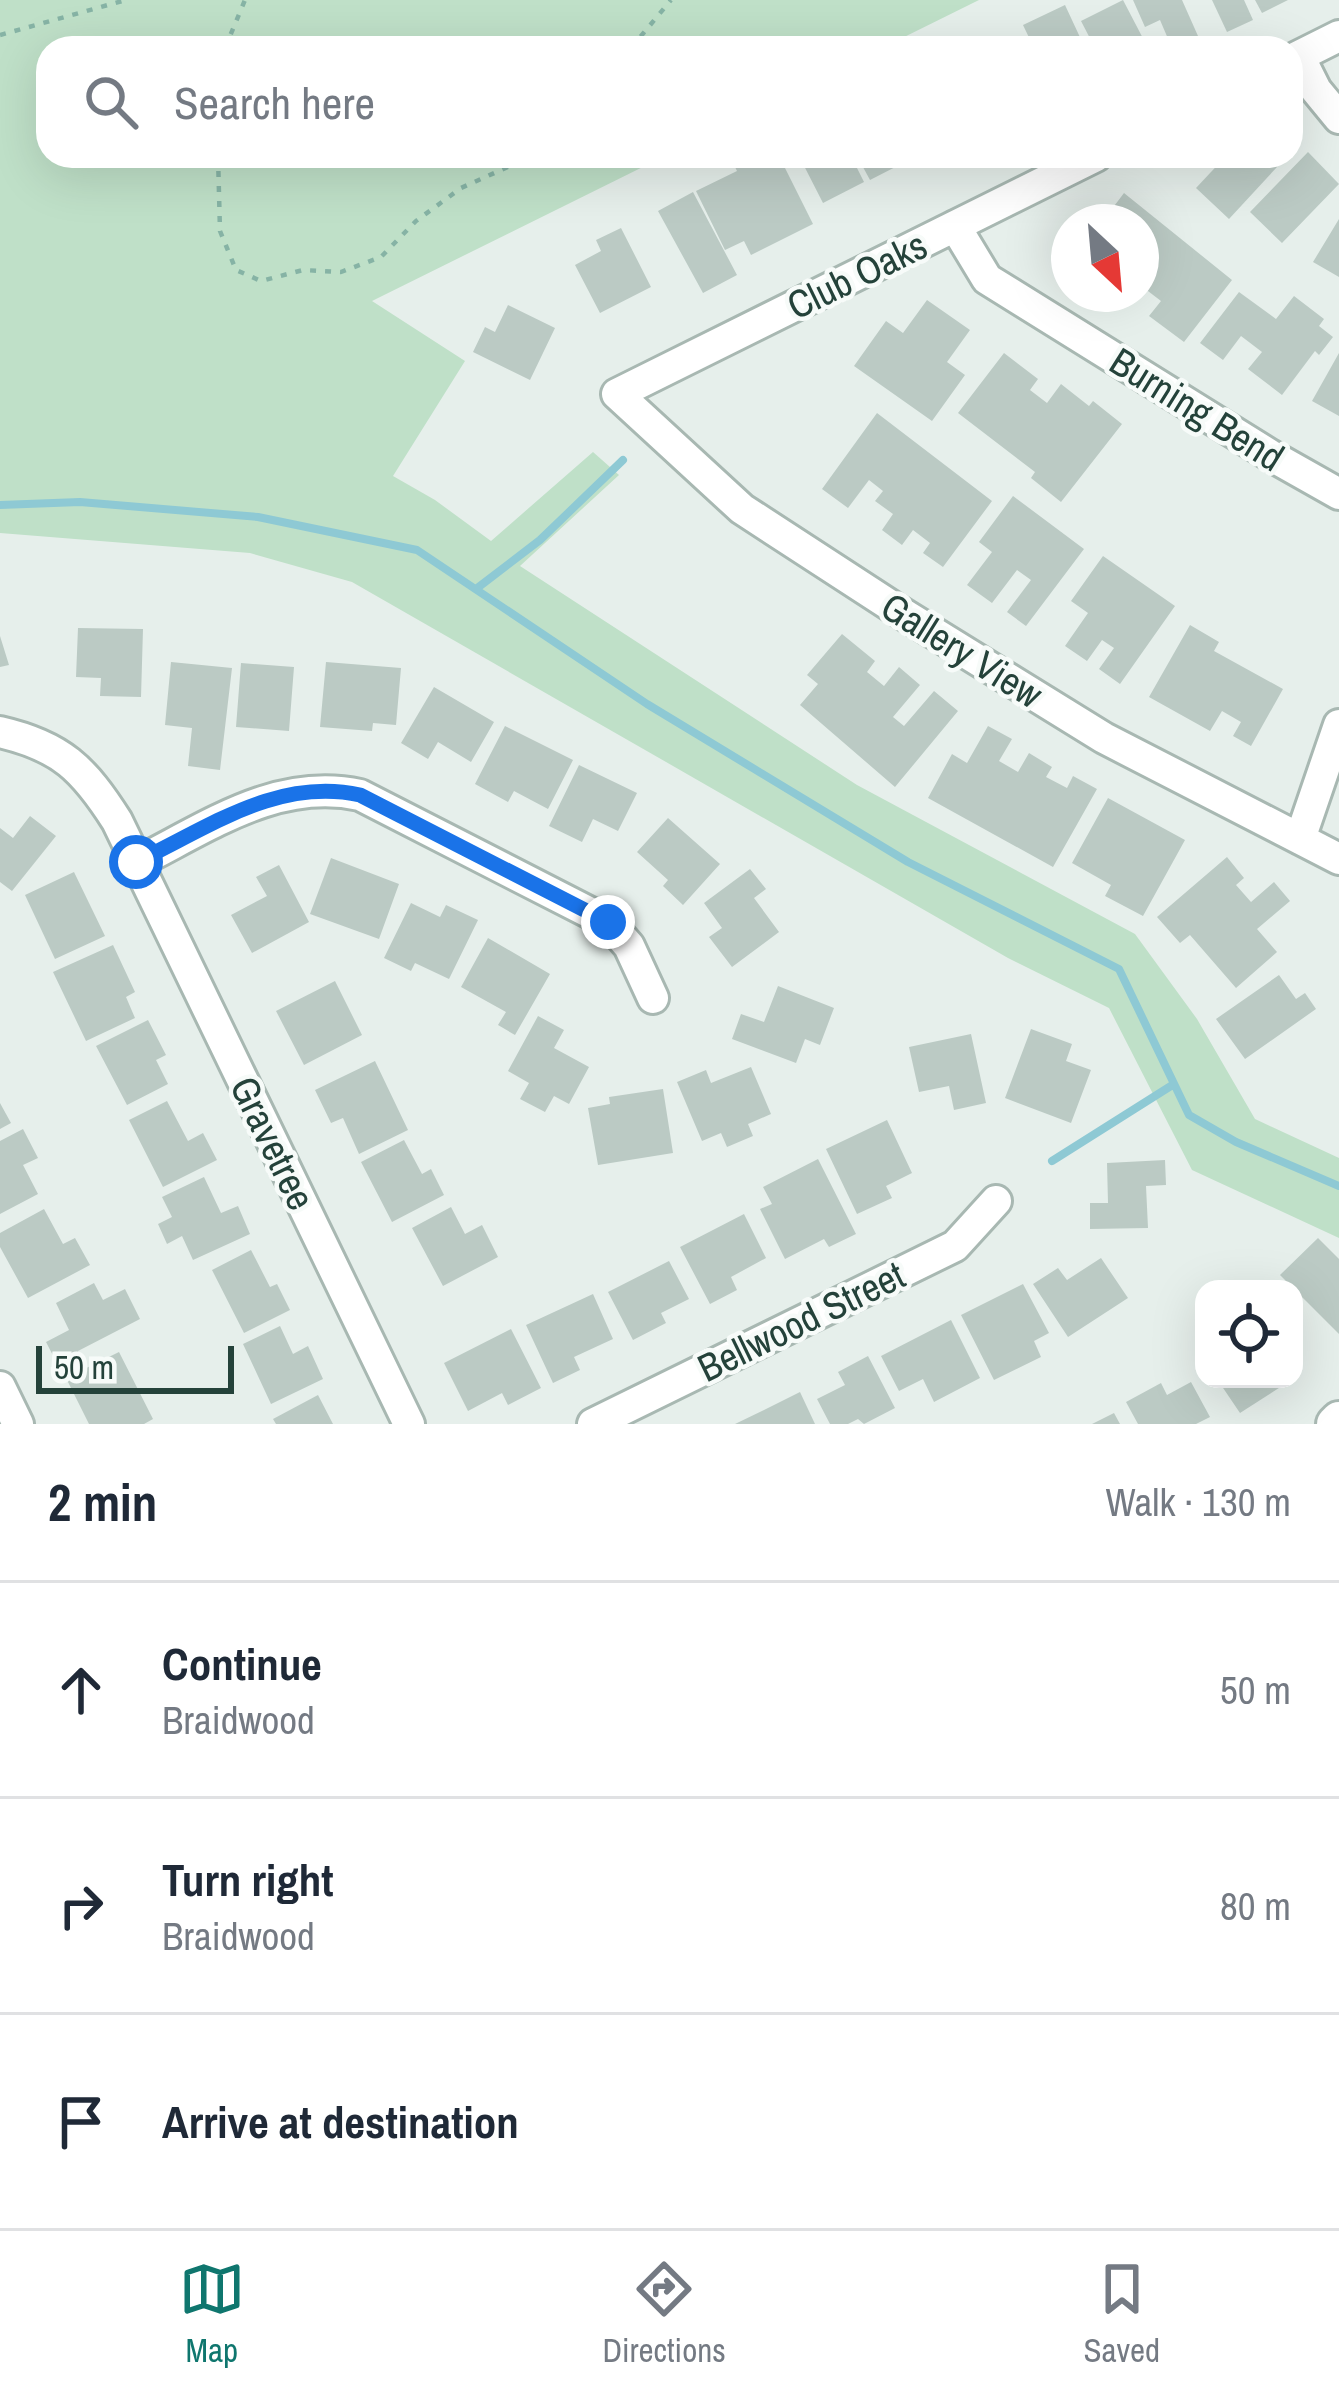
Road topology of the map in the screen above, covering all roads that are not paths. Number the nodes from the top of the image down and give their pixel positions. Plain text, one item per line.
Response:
1 (1339, 36) edge
2 (1303, 54) edge
3 (1303, 70) edge
4 (1339, 118) edge
5 (1072, 168) edge
6 (955, 226) junction
7 (617, 394) joint
8 (1339, 494) edge
9 (1339, 725) edge
10 (0, 732) edge
11 (1300, 839) junction
12 (1339, 860) edge
13 (136, 862) junction
14 (652, 998) dead end
15 (996, 1201) dead end
16 (0, 1387) edge
17 (18, 1424) edge
18 (409, 1424) edge
19 (593, 1424) edge

1 - 2 street
3 - 4 street
5 - 6 street, Club Oaks
6 - 7 street, Club Oaks
6 - 8 street, Burning Bend
7 - 11 street, Gallery View
9 - 11 street
10 - 13 street, Gravetree
11 - 12 street, Gallery View
13 - 14 street
13 - 18 street, Gravetree
15 - 19 street, Bellwood Street
16 - 17 street

